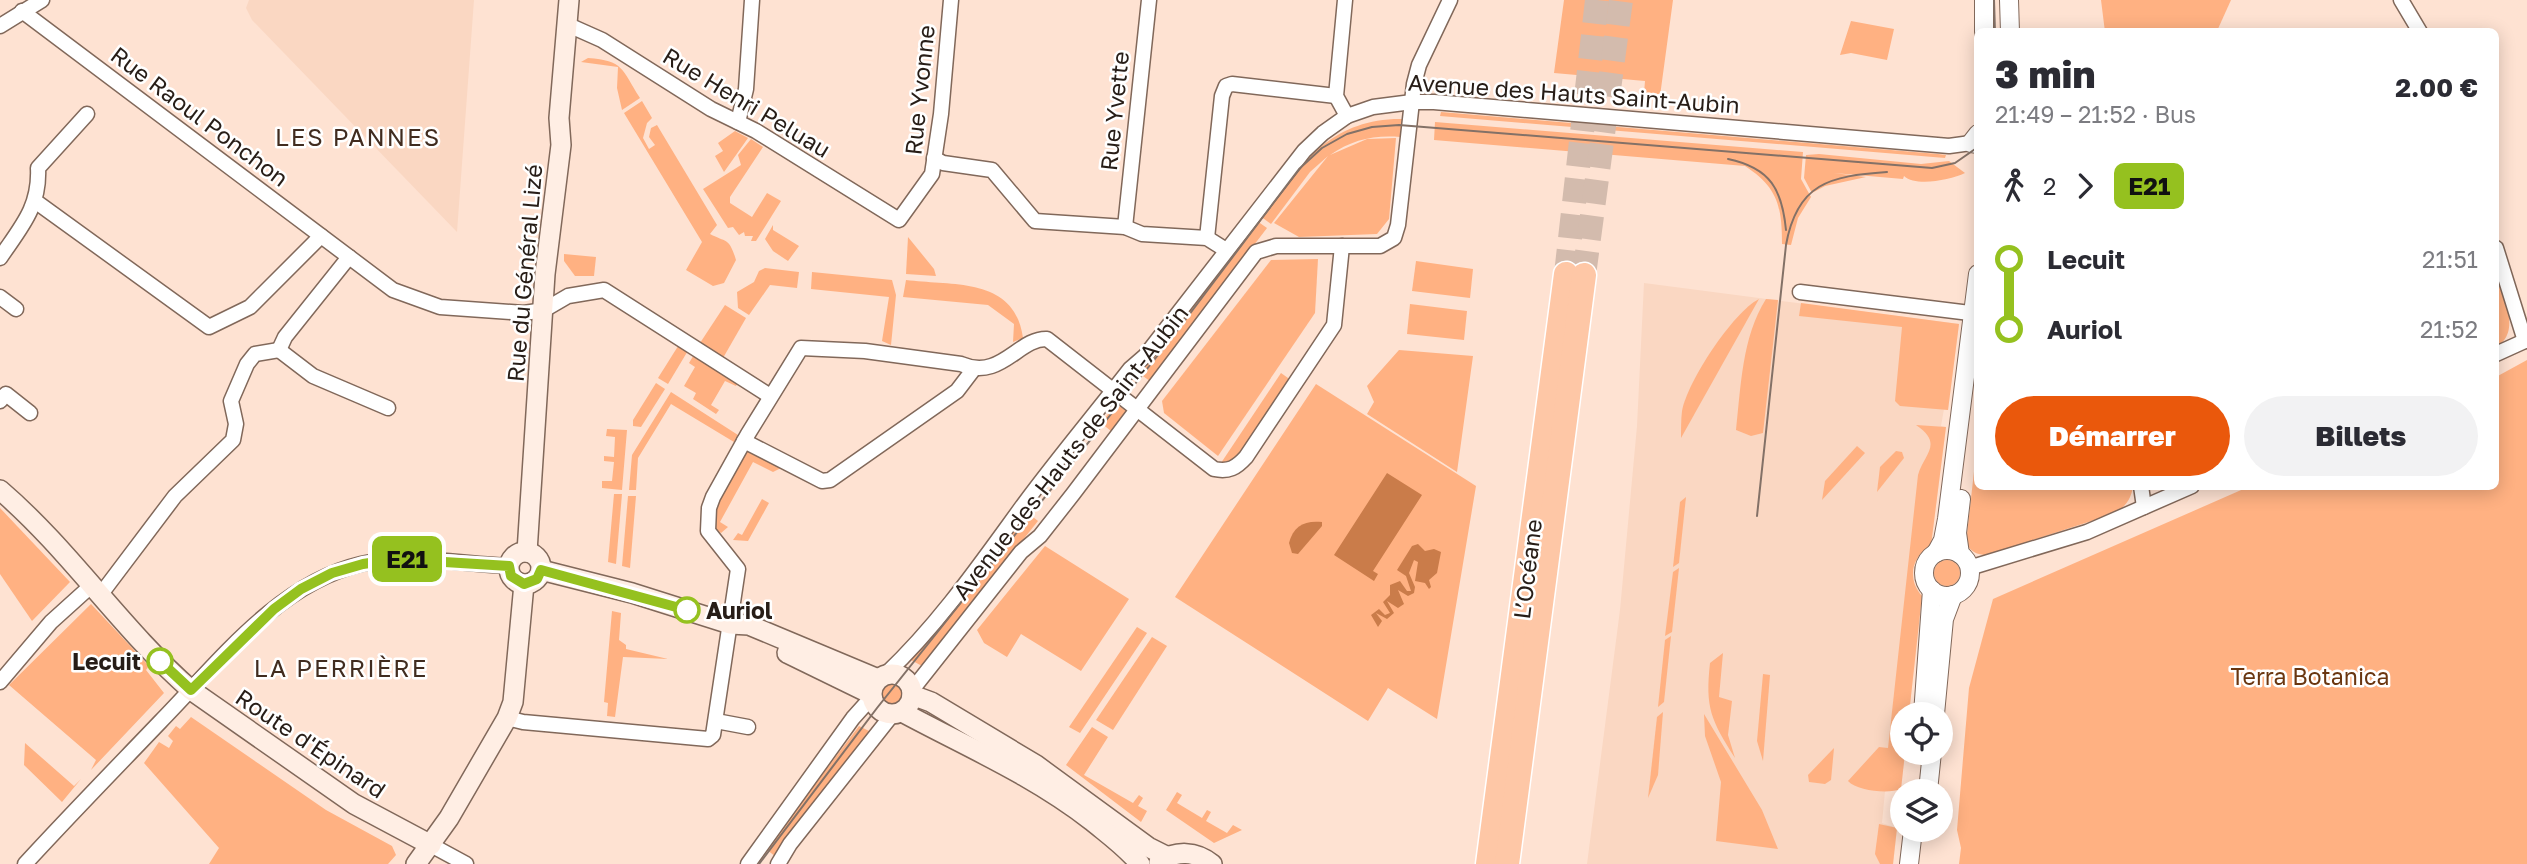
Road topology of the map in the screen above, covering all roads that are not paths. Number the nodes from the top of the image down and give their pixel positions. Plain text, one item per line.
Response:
1 (42, 0) edge
2 (569, 0) edge
3 (752, 0) edge
4 (951, 0) edge
5 (1149, 0) edge
6 (1345, 0) edge
7 (1450, 0) edge
8 (1984, 0) edge
9 (2009, 0) edge
10 (2401, 0) edge
11 (22, 11) junction
12 (566, 24) junction
13 (0, 26) edge
14 (1984, 28) edge
15 (2010, 28) edge
16 (2418, 28) edge
17 (1336, 96) junction
18 (1412, 102) junction
19 (87, 114) dead end
20 (1347, 116) junction
21 (738, 122) junction
22 (1974, 141) edge
23 (934, 158) junction
24 (35, 201) junction
25 (903, 218) joint
26 (1125, 227) junction
27 (321, 236) junction
28 (1207, 239) junction
29 (1342, 246) junction
30 (1226, 250) junction
31 (349, 257) junction
32 (2499, 257) edge
33 (0, 258) edge
34 (1800, 292) dead end
35 (0, 297) edge
36 (16, 309) dead end
37 (544, 310) junction
38 (1974, 314) edge
39 (1974, 321) edge
40 (2526, 340) edge
41 (279, 350) junction
42 (2499, 353) edge
43 (973, 370) junction
44 (1113, 391) junction
45 (770, 397) junction
46 (0, 401) edge
47 (1974, 405) edge
48 (388, 408) dead end
49 (1138, 410) junction
50 (30, 413) dead end
51 (744, 441) junction
52 (0, 490) edge
53 (2142, 490) edge
54 (2183, 490) edge
55 (1023, 505) joint
56 (2144, 507) junction
57 (527, 552) junction
58 (1936, 553) junction
59 (1964, 561) junction
60 (509, 566) junction
61 (541, 570) junction
62 (524, 584) junction
63 (96, 590) junction
64 (1932, 590) junction
65 (1953, 595) junction
66 (730, 624) junction
67 (1534, 657) junction
68 (0, 682) edge
69 (877, 686) junction
70 (191, 690) junction
71 (1924, 702) edge
72 (1936, 702) edge
73 (904, 703) junction
74 (507, 718) junction
75 (748, 727) dead end
76 (715, 728) junction
77 (1912, 842) edge
78 (1924, 842) edge
79 (431, 845) junction
80 (1163, 860) edge
81 (25, 864) edge
82 (416, 864) edge
83 (466, 864) edge
84 (748, 864) edge
85 (778, 864) edge
86 (1140, 864) edge
87 (1212, 864) edge
88 (1488, 864) edge
89 (1507, 864) edge
90 (1524, 864) edge
91 (1909, 864) edge
92 (1922, 864) edge

1 - 11 street
2 - 12 main road, Rue du Général Lizé
3 - 21 street
4 - 23 street, Rue Yvonne
5 - 26 street, Rue Yvette
6 - 17 street
7 - 18 street
8 - 14 street
9 - 15 street
10 - 16 street
11 - 13 street
11 - 27 street, Rue Raoul Ponchon
12 - 21 street, Rue Henri Peluau
12 - 37 main road, Rue du Général Lizé
17 - 20 street
17 - 28 street
18 - 20 street, Avenue des Hauts Saint-Aubin
18 - 22 street, Avenue des Hauts Saint-Aubin
18 - 29 street
19 - 24 street
20 - 30 street, Avenue des Hauts Saint-Aubin
21 - 25 street, Rue Henri Peluau
23 - 25 street, Rue Yvonne
23 - 26 street
24 - 27 street
24 - 33 street
26 - 28 street
27 - 31 street, Rue Raoul Ponchon
28 - 30 street
29 - 49 street, Avenue des Hauts de Saint-Aubin
29 - 49 street
30 - 44 street, Avenue des Hauts Saint-Aubin
31 - 37 street, Rue Raoul Ponchon
31 - 41 street
32 - 40 street
34 - 38 street
35 - 36 street
37 - 45 street
37 - 57 main road, Rue du Général Lizé
39 - 58 street
40 - 42 street
41 - 48 street
41 - 63 street
43 - 44 street
43 - 45 street
43 - 51 street
44 - 49 street
44 - 55 street, Avenue des Hauts Saint-Aubin
45 - 51 street
46 - 50 street
47 - 59 street
49 - 73 street, Avenue des Hauts de Saint-Aubin
51 - 66 street
52 - 63 main road, Route d'Épinard
53 - 56 street
54 - 56 street
55 - 69 street, Avenue des Hauts de Saint-Aubin
56 - 59 street
57 - 60 main road
57 - 61 main road
58 - 59 street
58 - 64 street
59 - 65 street
60 - 62 main road
60 - 70 street
61 - 62 main road
61 - 66 main road
62 - 74 main road
63 - 68 street
63 - 70 main road, Route d'Épinard
64 - 65 street
64 - 71 street
65 - 72 street
66 - 69 main road
66 - 76 street
67 - 88 highway, L’Océane
67 - 89 highway, L’Océane
67 - 90 highway
69 - 73 main road
69 - 73 main road
69 - 84 street, Avenue des Hauts de Saint-Aubin
70 - 79 main road, Route d'Épinard
70 - 81 street
73 - 80 main road
73 - 85 street, Avenue des Hauts de Saint-Aubin
73 - 86 main road
74 - 76 street
74 - 79 main road
75 - 76 street
77 - 91 street
78 - 92 street
79 - 82 main road
79 - 83 street, Route d'Épinard
80 - 87 main road

